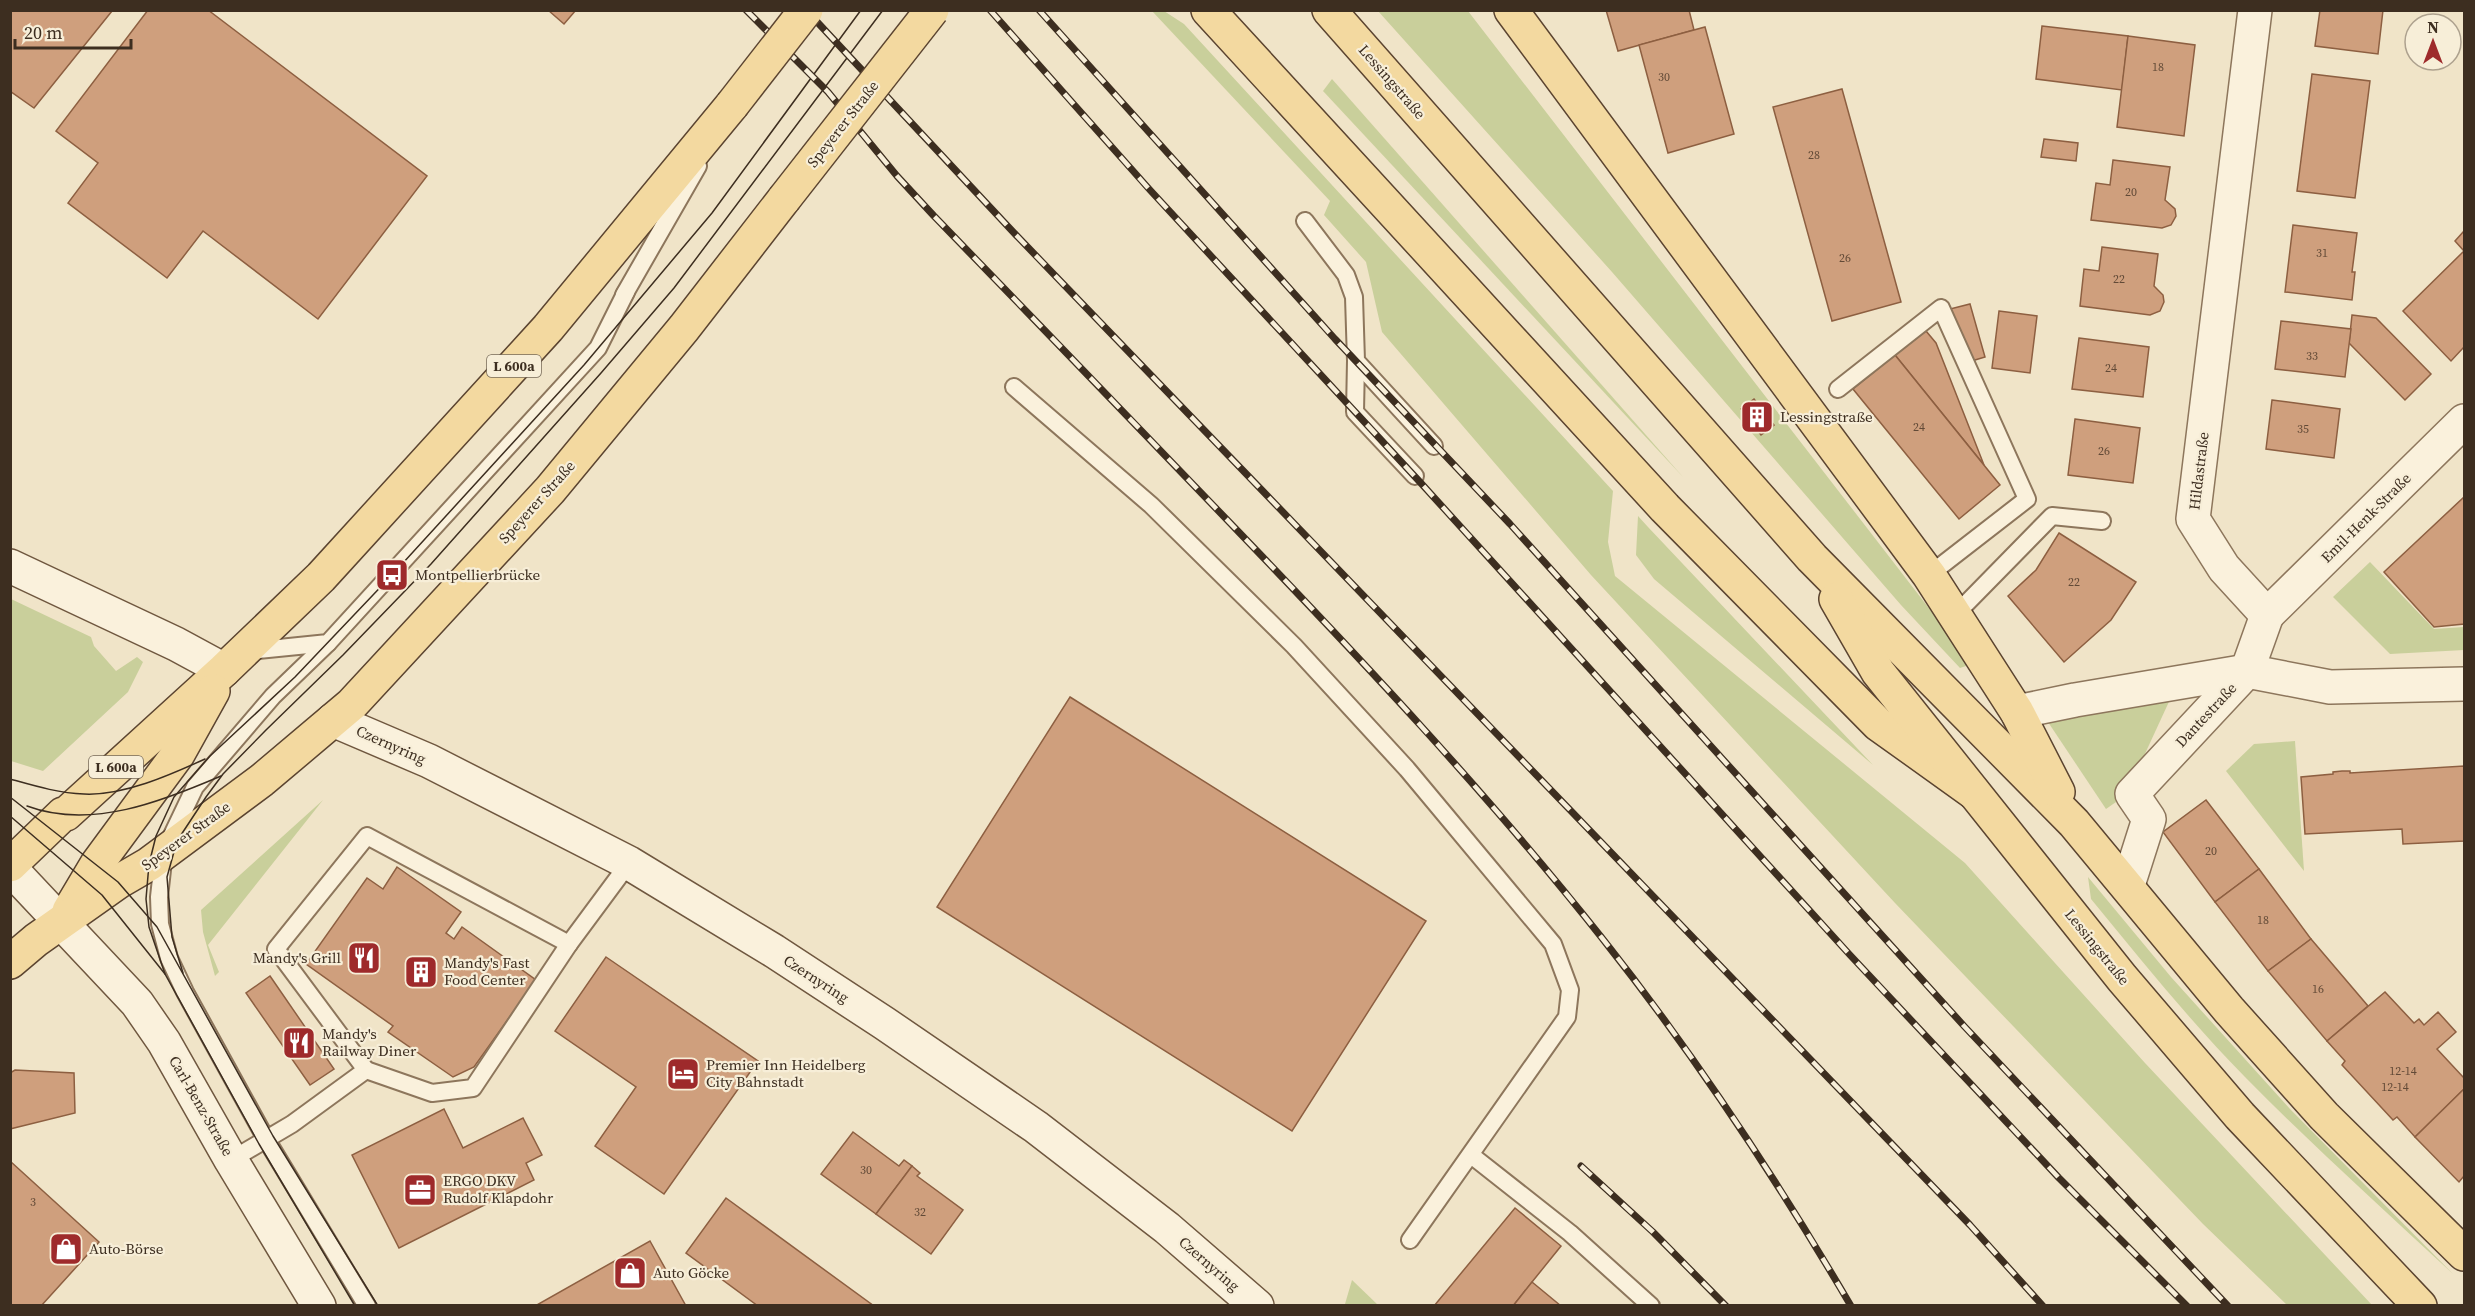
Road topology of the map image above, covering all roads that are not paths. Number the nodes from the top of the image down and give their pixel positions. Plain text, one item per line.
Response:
1 (806, 10) edge
2 (932, 10) edge
3 (1208, 10) edge
4 (1329, 10) edge
5 (1511, 10) edge
6 (2255, 10) edge
7 (732, 105) junction
8 (1305, 221) dead end
9 (1356, 361) junction
10 (1014, 387) dead end
11 (1838, 389) dead end
12 (2464, 421) edge
13 (1434, 446) dead end
14 (1415, 476) dead end
15 (2102, 521) dead end
16 (1812, 558) junction
17 (10, 566) edge
18 (1929, 575) junction
19 (2267, 615) junction
20 (1954, 616) junction
21 (328, 643) junction
22 (234, 661) junction
23 (2247, 671) junction
24 (2464, 684) edge
25 (343, 712) junction
26 (2016, 712) junction
27 (1973, 792) junction
28 (2074, 823) junction
29 (164, 852) junction
30 (629, 863) junction
31 (10, 866) edge
32 (2128, 885) junction
33 (62, 923) junction
34 (569, 944) junction
35 (10, 962) edge
36 (366, 1070) junction
37 (266, 1139) junction
38 (1471, 1155) junction
39 (231, 1161) junction
40 (1410, 1240) dead end
41 (2464, 1254) edge
42 (319, 1305) edge
43 (367, 1305) edge
44 (1257, 1305) edge
45 (1651, 1305) edge
46 (2420, 1305) edge

1 - 7 main road, L 600a, bridge
2 - 25 main road, Speyerer Straße, bridge
3 - 27 main road
4 - 16 main road, Lessingstraße
5 - 18 main road
6 - 19 main road, Hildastraße
7 - 21 lane
7 - 22 main road, L 600a
8 - 9 lane
9 - 13 lane
9 - 14 lane
10 - 38 lane
11 - 18 lane
12 - 19 main road, Emil-Henk-Straße
15 - 20 lane
16 - 27 main road, Lessingstraße
16 - 28 main road, Lessingstraße
17 - 22 main road
18 - 20 main road
19 - 23 main road
20 - 26 main road
21 - 22 lane
21 - 29 lane
22 - 31 main road, L 600a
22 - 33 main road
23 - 24 main road, Dantestraße
23 - 26 main road
23 - 32 main road, Dantestraße
25 - 29 main road, Speyerer Straße
25 - 30 main road, Czernyring
26 - 28 main road
27 - 46 main road, Lessingstraße
28 - 32 main road, Lessingstraße
29 - 33 main road, Speyerer Straße
29 - 37 lane
30 - 34 lane
30 - 44 main road, Czernyring
31 - 33 main road
32 - 41 main road, Lessingstraße
33 - 35 main road, Speyerer Straße
33 - 39 main road, Carl-Benz-Straße
34 - 36 lane
34 - 36 lane
36 - 37 lane
37 - 39 lane
37 - 43 lane
38 - 40 lane
38 - 45 lane
39 - 42 main road, Carl-Benz-Straße

